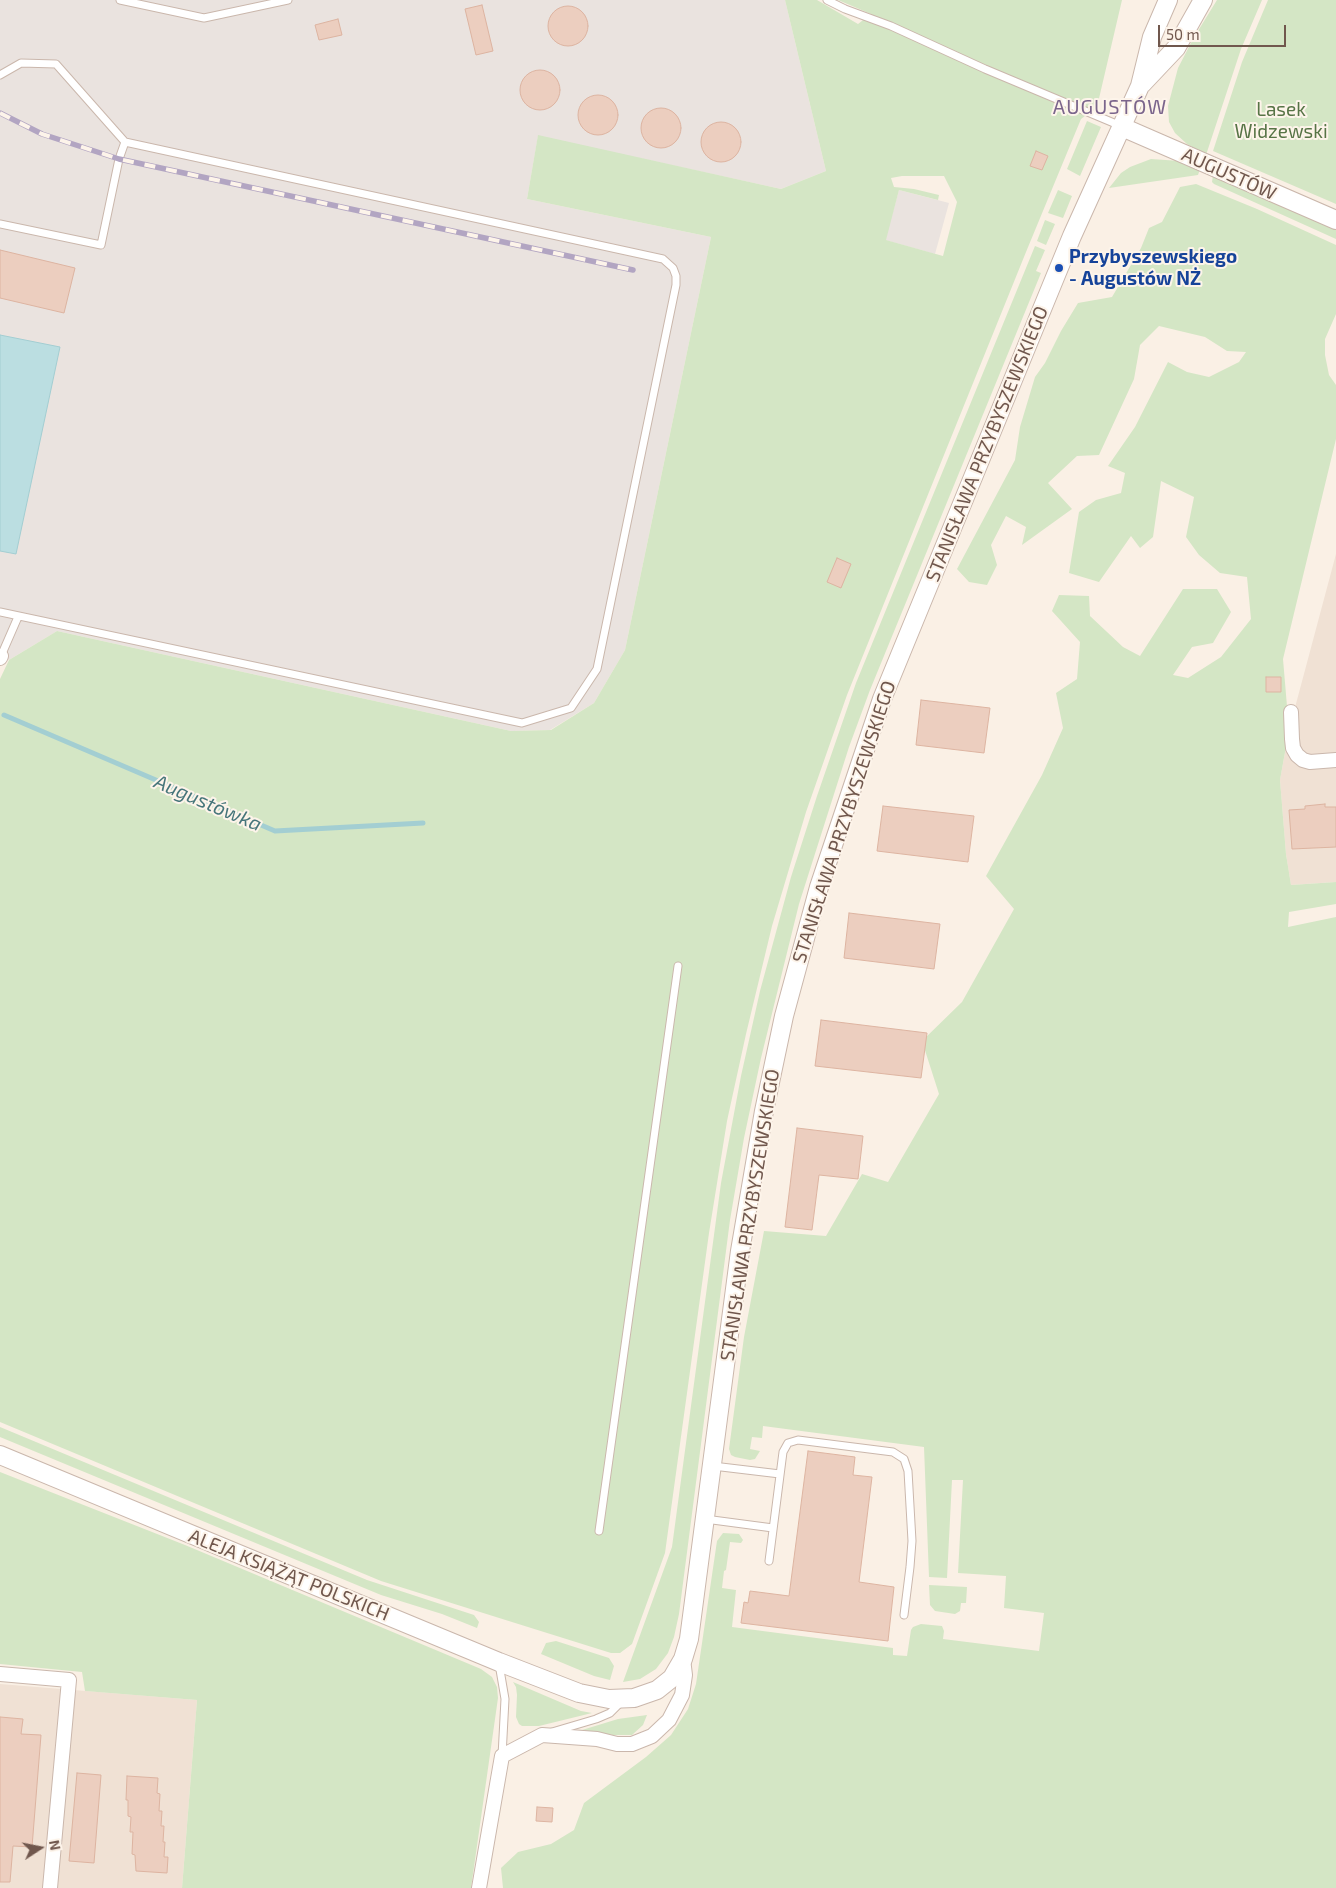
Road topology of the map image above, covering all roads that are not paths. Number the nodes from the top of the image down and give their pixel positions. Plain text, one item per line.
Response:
1 (120, 0) edge
2 (288, 0) edge
3 (827, 0) edge
4 (1168, 0) edge
5 (1203, 0) edge
6 (0, 75) edge
7 (1140, 86) junction
8 (1122, 127) junction
9 (125, 142) junction
10 (1336, 220) edge
11 (0, 224) edge
12 (0, 612) edge
13 (18, 617) junction
14 (0, 657) edge
15 (1291, 712) dead end
16 (1336, 760) edge
17 (678, 966) dead end
18 (0, 1455) edge
19 (712, 1466) junction
20 (780, 1474) junction
21 (705, 1519) junction
22 (773, 1528) junction
23 (599, 1531) dead end
24 (769, 1561) dead end
25 (904, 1615) dead end
26 (683, 1658) junction
27 (499, 1662) junction
28 (0, 1674) edge
29 (580, 1693) joint
30 (625, 1699) junction
31 (542, 1735) junction
32 (502, 1756) junction
33 (50, 1888) edge
34 (479, 1888) edge

1 - 2 lane
3 - 8 lane
4 - 7 street, STANISŁAWA PRZYBYSZEWSKIEGO
5 - 7 street, STANISŁAWA PRZYBYSZEWSKIEGO
6 - 9 lane
7 - 8 street, STANISŁAWA PRZYBYSZEWSKIEGO
8 - 10 street, AUGUSTÓW
8 - 19 street, STANISŁAWA PRZYBYSZEWSKIEGO
9 - 11 lane
9 - 13 lane
12 - 13 lane
13 - 14 lane
15 - 16 street
17 - 23 lane
18 - 27 street, ALEJA KSIĄŻĄT POLSKICH
19 - 20 lane
19 - 21 street, STANISŁAWA PRZYBYSZEWSKIEGO
20 - 22 lane
20 - 25 lane
21 - 22 lane
21 - 26 street, STANISŁAWA PRZYBYSZEWSKIEGO
22 - 24 lane
26 - 30 street, STANISŁAWA PRZYBYSZEWSKIEGO
26 - 31 street, STANISŁAWA PRZYBYSZEWSKIEGO
27 - 29 street, ALEJA KSIĄŻĄT POLSKICH
27 - 32 lane
28 - 33 street
29 - 30 street, STANISŁAWA PRZYBYSZEWSKIEGO
30 - 31 lane
31 - 32 street
32 - 34 street

